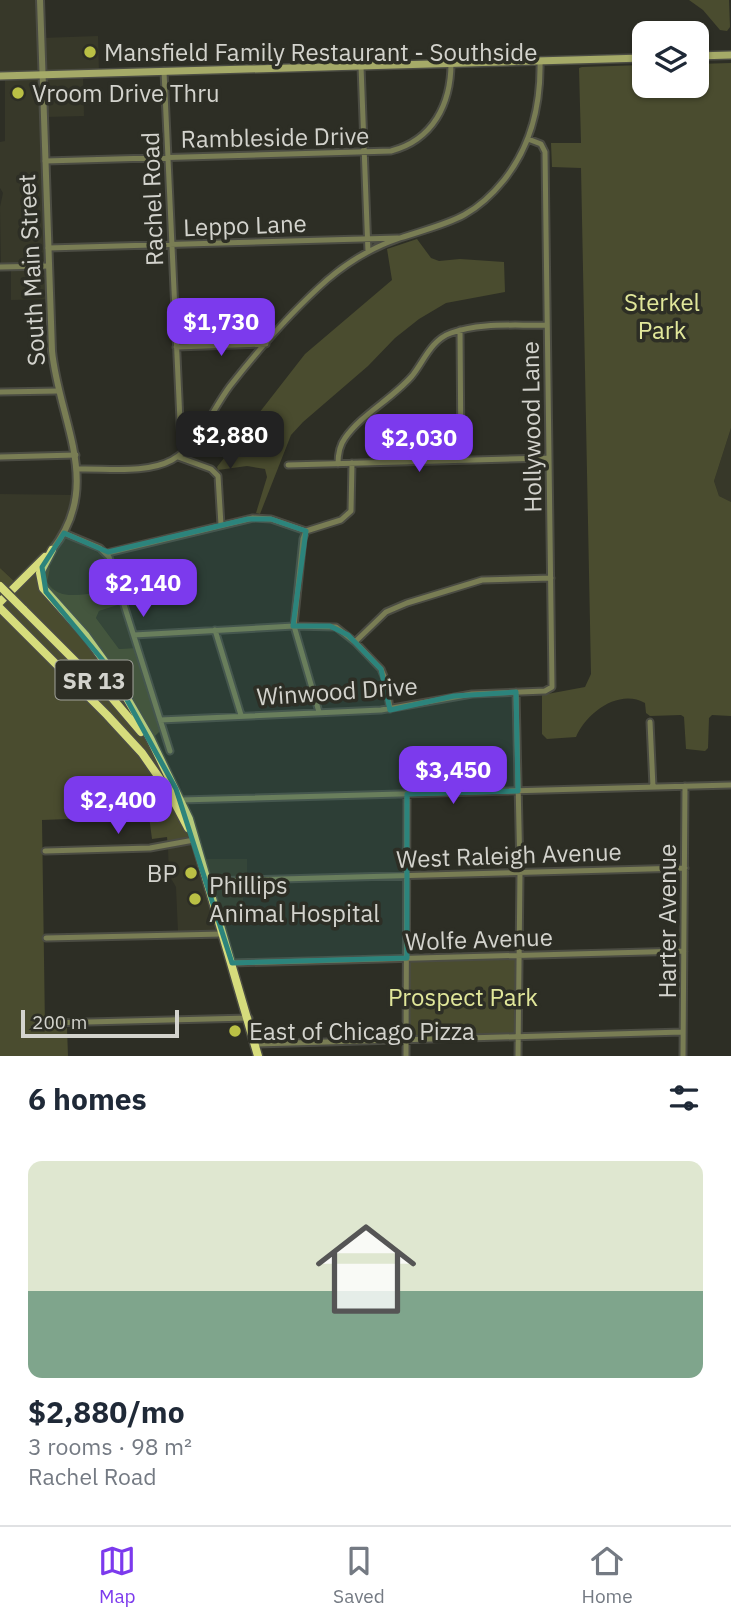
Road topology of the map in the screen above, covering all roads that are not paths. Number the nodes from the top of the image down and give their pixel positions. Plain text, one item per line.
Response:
1 (40, 0) edge
2 (731, 55) edge
3 (709, 56) edge
4 (632, 58) edge
5 (540, 61) junction
6 (451, 63) junction
7 (360, 66) junction
8 (164, 71) junction
9 (42, 75) junction
10 (0, 76) edge
11 (528, 139) junction
12 (363, 153) junction
13 (168, 157) junction
14 (45, 161) junction
15 (401, 238) junction
16 (366, 239) junction
17 (171, 244) junction
18 (48, 248) junction
19 (368, 252) junction
20 (48, 266) junction
21 (0, 267) edge
22 (547, 325) junction
23 (460, 330) junction
24 (266, 344) junction
25 (176, 347) junction
26 (58, 391) junction
27 (0, 392) edge
28 (185, 451) junction
29 (76, 455) junction
30 (0, 457) edge
31 (178, 457) junction
32 (550, 458) junction
33 (461, 460) junction
34 (352, 463) junction
35 (338, 464) junction
36 (288, 465) dead end
37 (78, 469) junction
38 (221, 525) junction
39 (306, 531) junction
40 (64, 533) junction
41 (52, 550) junction
42 (107, 553) junction
43 (551, 578) junction
44 (0, 586) edge
45 (0, 602) edge
46 (0, 608) edge
47 (294, 626) junction
48 (215, 630) junction
49 (134, 635) junction
50 (355, 642) junction
51 (516, 692) junction
52 (390, 709) junction
53 (319, 712) junction
54 (241, 715) junction
55 (160, 720) junction
56 (650, 722) dead end
57 (170, 751) dead end
58 (159, 758) junction
59 (731, 785) edge
60 (685, 786) junction
61 (653, 787) junction
62 (518, 791) junction
63 (407, 794) junction
64 (177, 800) junction
65 (194, 839) junction
66 (45, 851) dead end
67 (685, 868) junction
68 (520, 872) junction
69 (407, 876) junction
70 (208, 881) junction
71 (223, 934) junction
72 (47, 938) dead end
73 (684, 951) junction
74 (519, 955) junction
75 (407, 958) junction
76 (232, 963) junction
77 (248, 1018) junction
78 (47, 1023) dead end
79 (683, 1032) junction
80 (518, 1037) junction
81 (406, 1040) junction
82 (256, 1044) junction
83 (258, 1056) edge
84 (406, 1056) edge
85 (518, 1056) edge
86 (683, 1056) edge

1 - 9 street, South Main Street
2 - 3 main road
4 - 5 main road
5 - 6 main road
5 - 11 street
6 - 7 main road
6 - 12 street, Rambleside Drive
7 - 8 main road
7 - 12 street
8 - 9 main road
8 - 13 street, Rachel Road
9 - 10 main road
9 - 14 street, South Main Street
11 - 15 street
11 - 22 street, Hollywood Lane
12 - 13 street, Rambleside Drive
12 - 16 street
13 - 14 street, Rambleside Drive
13 - 17 street, Rachel Road
14 - 18 street, South Main Street
15 - 16 street, Leppo Lane
15 - 19 street
16 - 17 street, Leppo Lane
16 - 19 street
17 - 18 street, Leppo Lane
17 - 25 street, Rachel Road
18 - 20 street, South Main Street
19 - 24 street
20 - 21 street
20 - 26 street, South Main Street
22 - 23 street
22 - 32 street, Hollywood Lane
23 - 33 street
23 - 35 street
24 - 25 street
24 - 28 street
25 - 28 street, Rachel Road
26 - 27 street
26 - 29 street, South Main Street
28 - 31 street
29 - 30 street
29 - 37 street, South Main Street
31 - 37 street
31 - 38 street
32 - 33 street
32 - 43 street, Hollywood Lane
33 - 34 street
34 - 35 street
34 - 39 street
35 - 36 street
37 - 40 street, South Main Street
38 - 39 street
38 - 42 street
39 - 47 street
40 - 41 street, South Main Street
40 - 42 street
41 - 45 highway
41 - 58 highway
42 - 49 street
43 - 50 street
43 - 51 street, Hollywood Lane
44 - 58 highway, SR 13, bridge
46 - 64 highway, SR 13
47 - 48 street
47 - 50 street
47 - 53 street
48 - 49 street
48 - 54 street
49 - 55 street
50 - 52 street
51 - 52 street, Winwood Drive
51 - 62 street
52 - 53 street, Winwood Drive
53 - 54 street, Winwood Drive
54 - 55 street, Winwood Drive
55 - 57 street
56 - 61 street
58 - 64 highway, SR 13
59 - 60 street
60 - 61 street
60 - 67 street, Harter Avenue
61 - 62 street
62 - 63 street
62 - 68 street
63 - 64 street
63 - 69 street
64 - 65 highway, SR 13
65 - 66 street
65 - 70 highway, SR 13
67 - 68 street, West Raleigh Avenue
67 - 73 street, Harter Avenue
68 - 69 street, West Raleigh Avenue
68 - 74 street
69 - 70 street, West Raleigh Avenue
69 - 75 street
70 - 71 highway, SR 13
71 - 72 street
71 - 76 highway, SR 13
73 - 74 street, Wolfe Avenue
73 - 79 street, Harter Avenue
74 - 75 street, Wolfe Avenue
74 - 80 street
75 - 76 street, Wolfe Avenue
75 - 81 street
76 - 77 highway, SR 13
77 - 78 street
77 - 82 highway, SR 13
79 - 80 street
79 - 86 street, Harter Avenue
80 - 81 street
80 - 85 street
81 - 82 street
81 - 84 street
82 - 83 highway, SR 13

